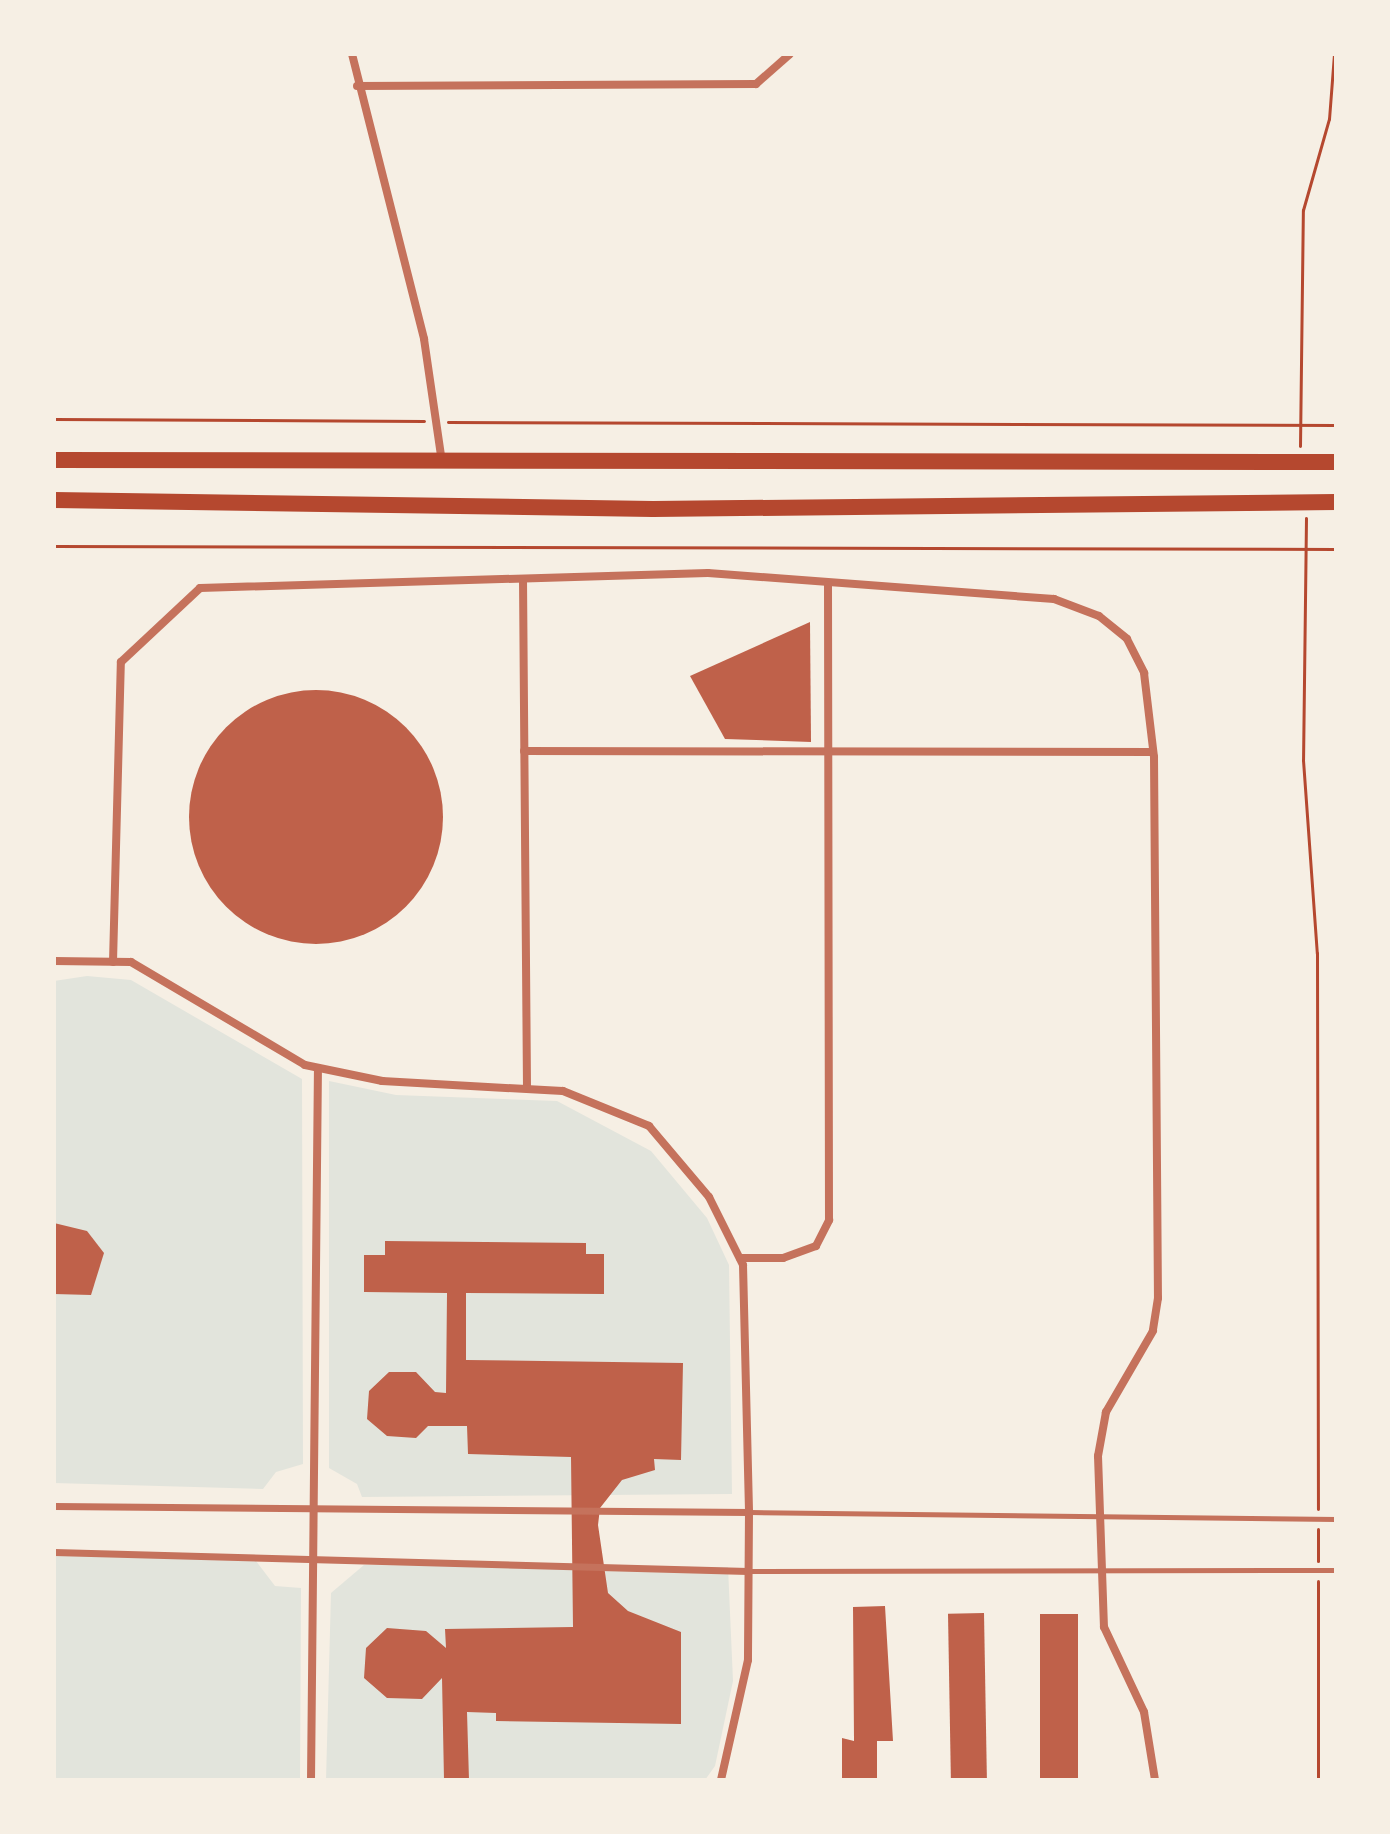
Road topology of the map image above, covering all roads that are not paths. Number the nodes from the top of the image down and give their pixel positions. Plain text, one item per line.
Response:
1 (352, 54) edge
2 (790, 54) edge
3 (357, 86) junction
4 (54, 460) edge
5 (442, 462) junction
6 (1336, 462) edge
7 (54, 500) edge
8 (1336, 502) edge
9 (523, 579) junction
10 (828, 585) junction
11 (524, 751) junction
12 (1153, 752) junction
13 (830, 755) junction
14 (54, 961) edge
15 (113, 962) junction
16 (318, 1068) junction
17 (527, 1088) junction
18 (740, 1258) junction
19 (54, 1506) edge
20 (315, 1508) junction
21 (749, 1512) junction
22 (1099, 1515) junction
23 (1336, 1519) edge
24 (54, 1552) edge
25 (314, 1554) junction
26 (1336, 1570) edge
27 (748, 1571) junction
28 (1100, 1574) junction
29 (311, 1780) edge
30 (721, 1780) edge
31 (1155, 1780) edge

1 - 3 street
2 - 3 street
3 - 5 street
4 - 5 main road
5 - 6 main road
7 - 8 main road
9 - 10 street
9 - 11 street
9 - 15 street
10 - 12 street
10 - 13 street
11 - 13 street
11 - 17 street
12 - 13 street
12 - 22 street
13 - 18 street
14 - 15 street
15 - 16 street
16 - 17 street
16 - 20 street
17 - 18 street
18 - 21 street
19 - 20 street
20 - 21 street
20 - 25 street
21 - 22 lane
21 - 27 street
22 - 23 lane
22 - 28 street
24 - 25 street
25 - 27 street
25 - 29 street
26 - 28 lane
27 - 28 lane
27 - 30 street
28 - 31 street

